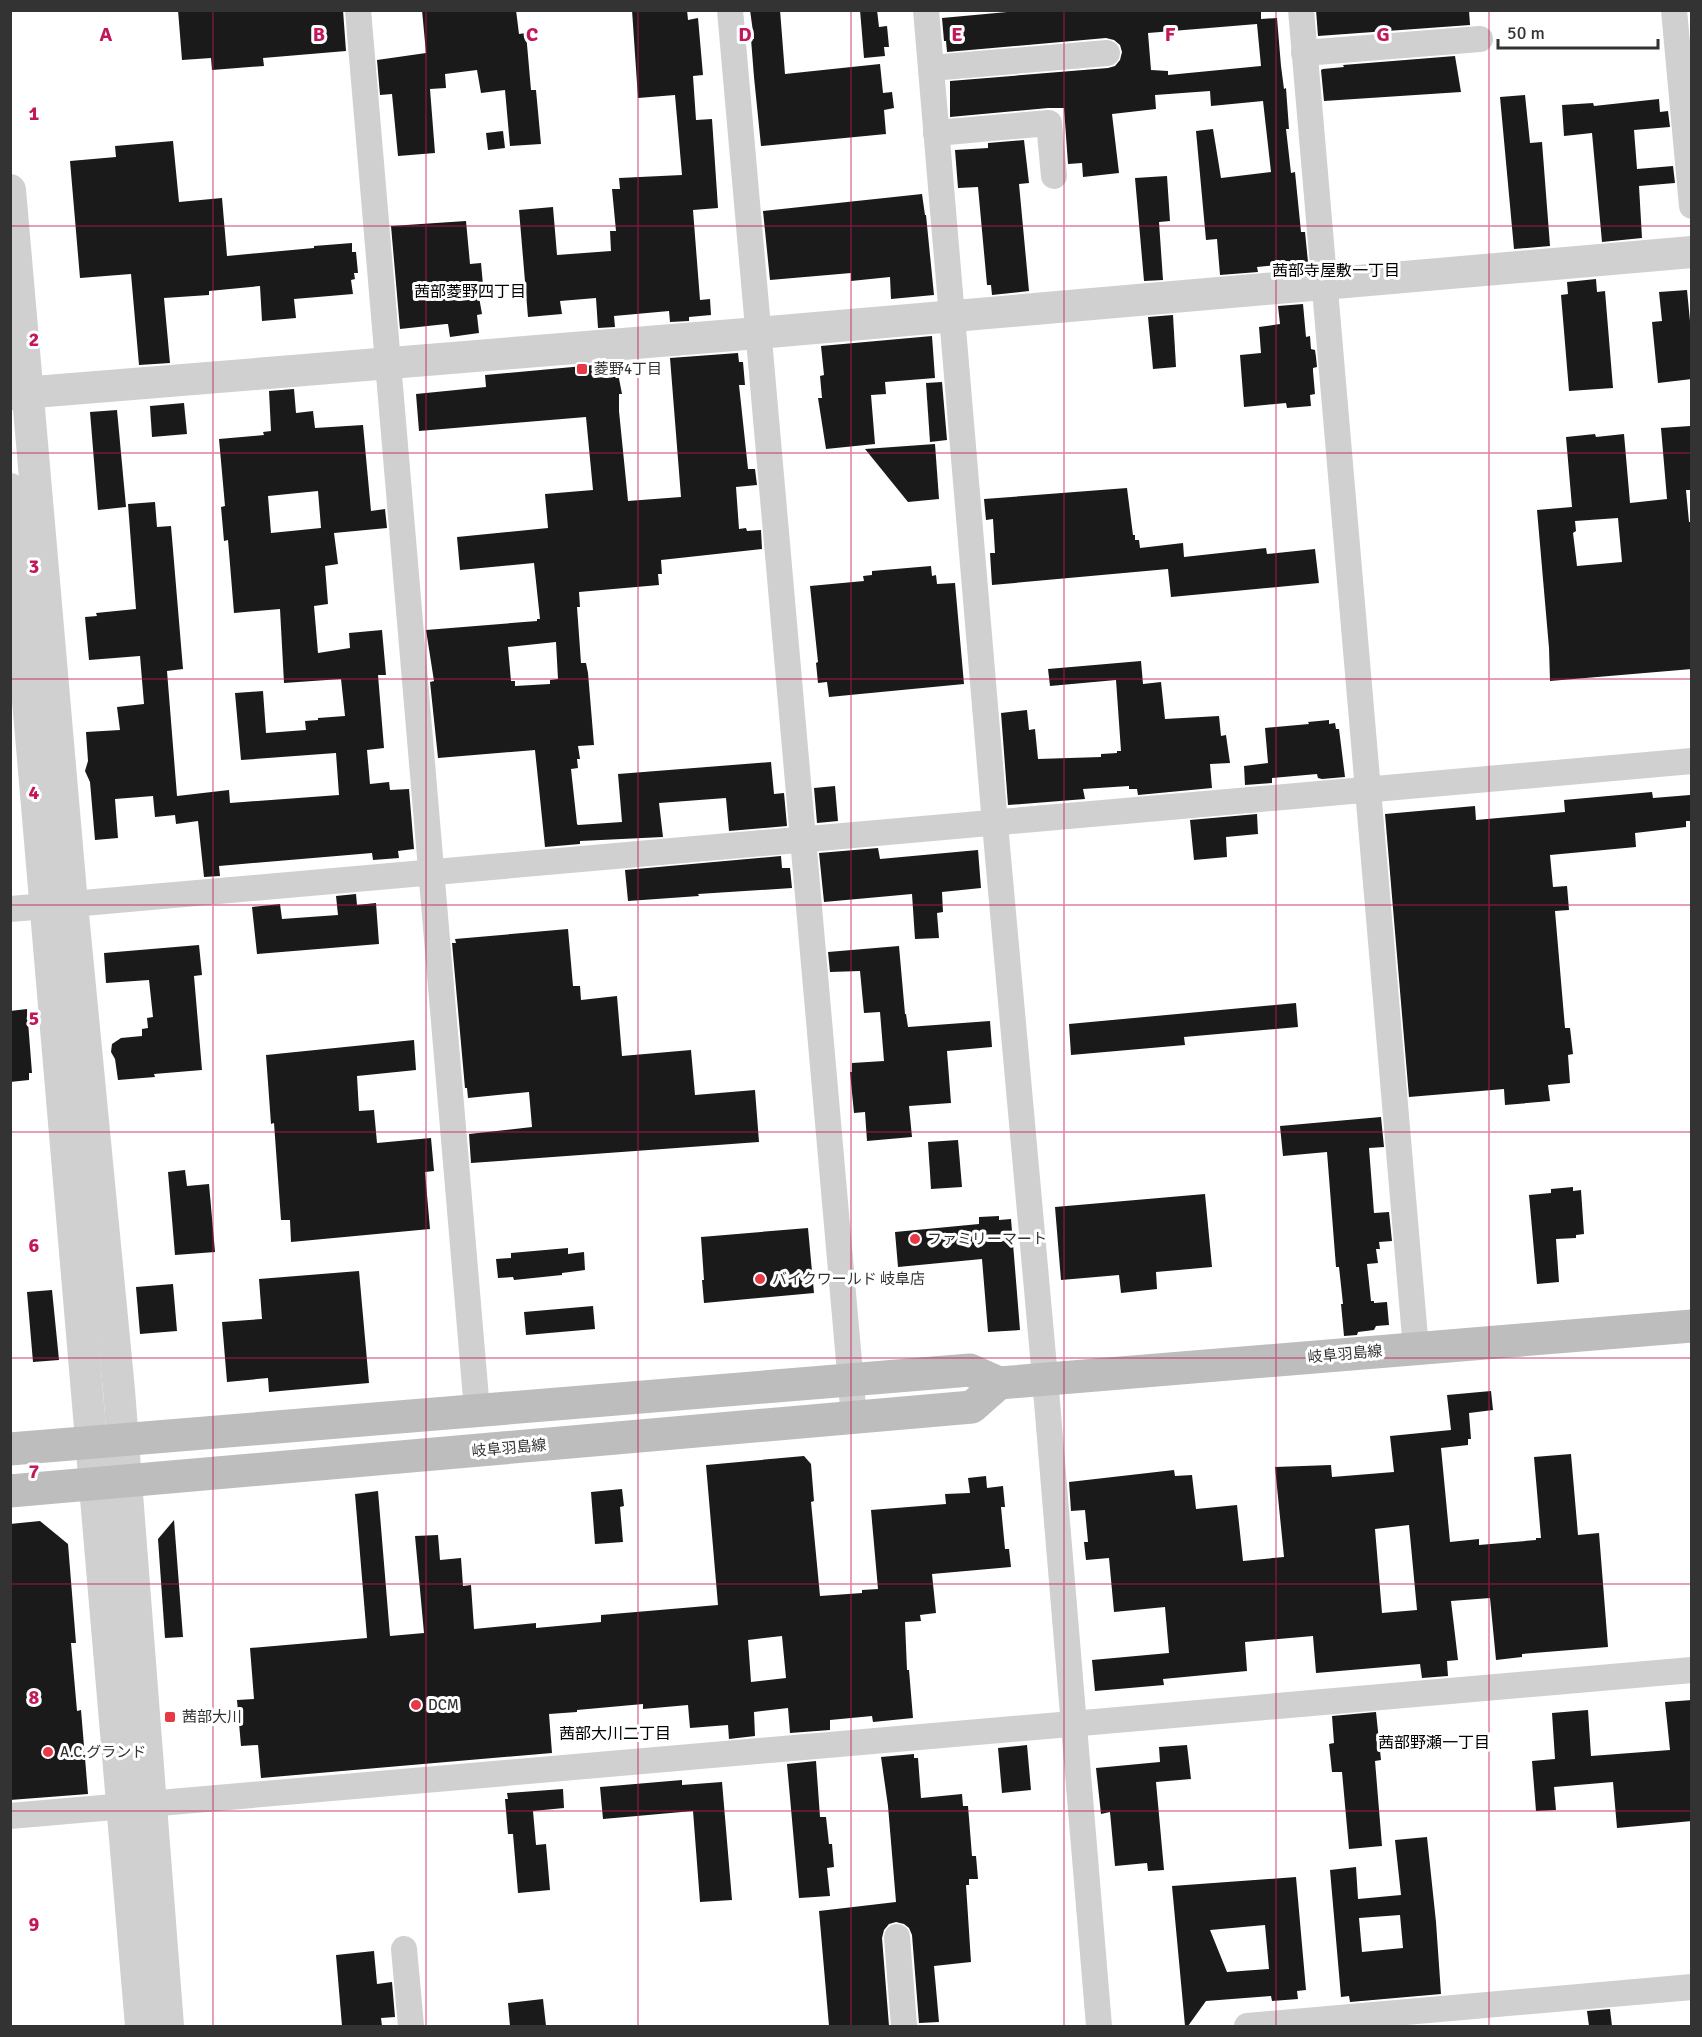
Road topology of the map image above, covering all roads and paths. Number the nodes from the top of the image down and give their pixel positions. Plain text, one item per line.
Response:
1 (358, 10) edge
2 (730, 10) edge
3 (926, 10) edge
4 (1300, 10) edge
5 (1674, 10) edge
6 (1480, 39) dead end
7 (1107, 53) dead end
8 (1304, 54) junction
9 (930, 68) junction
10 (936, 133) junction
11 (1054, 176) dead end
12 (10, 190) edge
13 (1692, 206) edge
14 (1692, 252) edge
15 (1324, 283) junction
16 (952, 316) junction
17 (758, 333) junction
18 (387, 364) junction
19 (19, 393) edge
20 (10, 489) edge
21 (1692, 761) edge
22 (1366, 790) junction
23 (994, 824) junction
24 (804, 839) junction
25 (430, 872) junction
26 (59, 905) junction
27 (10, 909) edge
28 (1692, 1326) edge
29 (1416, 1348) junction
30 (1045, 1378) junction
31 (850, 1379) junction
32 (999, 1383) junction
33 (477, 1410) junction
34 (854, 1418) junction
35 (107, 1440) junction
36 (10, 1449) edge
37 (110, 1482) junction
38 (10, 1491) edge
39 (1692, 1670) edge
40 (1074, 1725) junction
41 (136, 1806) junction
42 (10, 1816) edge
43 (897, 1937) dead end
44 (404, 1949) dead end
45 (1692, 1987) edge
46 (141, 2026) edge
47 (168, 2026) edge
48 (411, 2026) edge
49 (904, 2026) edge
50 (1099, 2026) edge
51 (1248, 2026) edge

1 - 18 street
2 - 17 street
3 - 9 street
4 - 8 street
5 - 13 street
6 - 8 street
7 - 9 street
8 - 15 street
9 - 10 street
10 - 11 street
10 - 16 street
12 - 19 street
14 - 15 street
15 - 16 street
15 - 22 street
16 - 17 street
16 - 23 street
17 - 18 street
17 - 24 street
18 - 19 street
18 - 25 street
19 - 26 street
20 - 26 street
21 - 22 street
22 - 23 street
22 - 29 street
23 - 24 street
23 - 30 street
24 - 25 street
24 - 31 street
25 - 26 street
25 - 33 street
26 - 27 street
26 - 35 street
28 - 29 main road, 岐阜羽島線
29 - 30 main road, 岐阜羽島線
30 - 32 main road, 岐阜羽島線
30 - 40 street
31 - 32 main road
31 - 33 main road
31 - 34 street
32 - 34 main road, 岐阜羽島線
33 - 35 main road
34 - 37 main road, 岐阜羽島線
35 - 36 main road
35 - 37 street
37 - 38 main road, 岐阜羽島線
37 - 41 street
39 - 40 street
40 - 41 street
40 - 50 street
41 - 42 street
41 - 46 street
41 - 47 street
43 - 49 street
44 - 48 street
45 - 51 street

